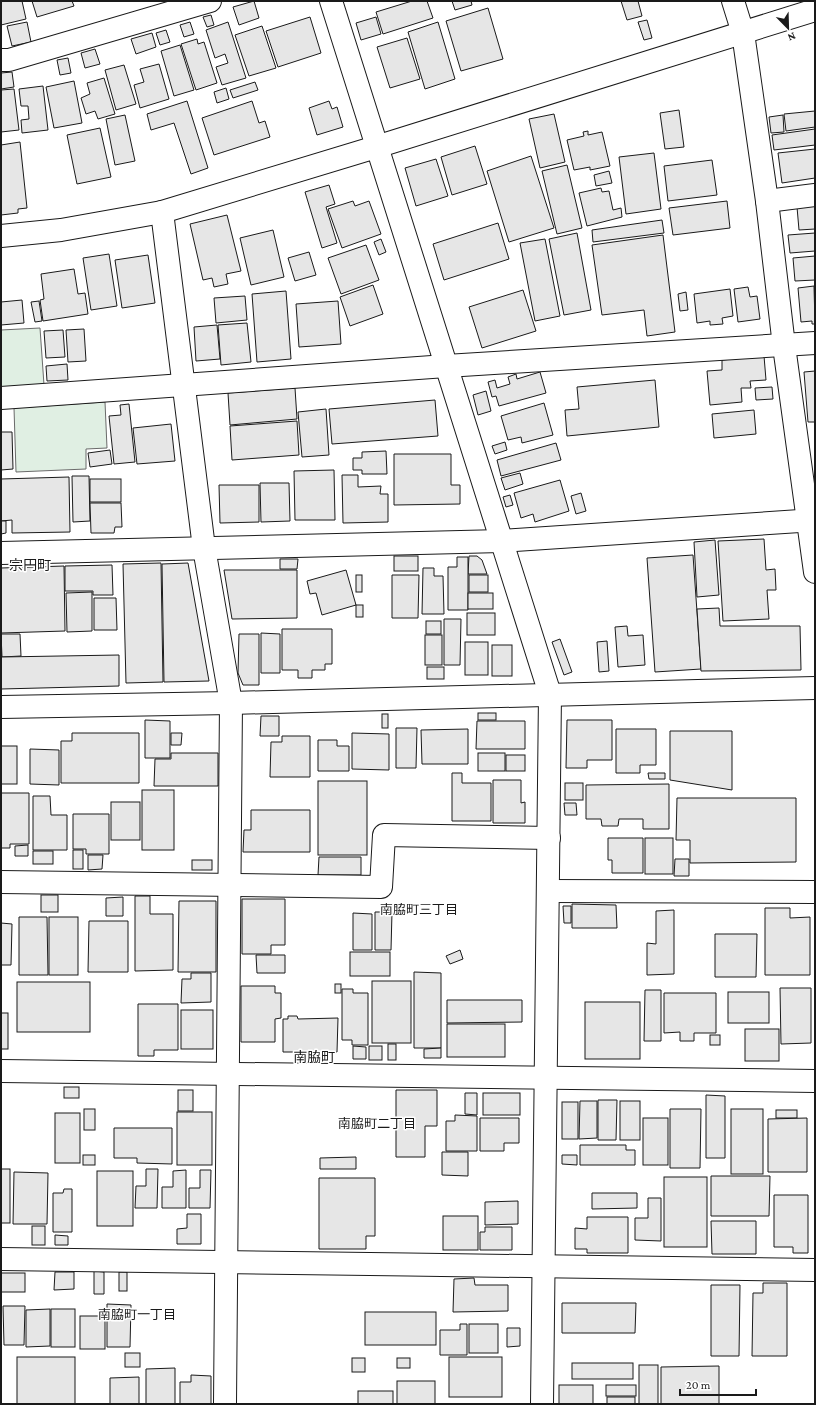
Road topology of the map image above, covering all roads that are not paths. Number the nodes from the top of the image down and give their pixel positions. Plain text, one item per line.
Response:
1 (210, 1) edge
2 (332, 1) edge
3 (733, 1) edge
4 (815, 10) edge
5 (742, 33) junction
6 (1, 60) edge
7 (376, 147) junction
8 (815, 195) edge
9 (767, 201) junction
10 (162, 212) junction
11 (1, 236) edge
12 (815, 343) edge
13 (784, 346) junction
14 (446, 366) junction
15 (182, 386) junction
16 (1, 398) edge
17 (812, 520) edge
18 (502, 541) junction
19 (204, 548) junction
20 (1, 552) edge
21 (815, 572) edge
22 (815, 688) edge
23 (550, 694) junction
24 (231, 703) junction
25 (1, 706) edge
26 (549, 838) junction
27 (1, 882) edge
28 (229, 884) junction
29 (548, 891) junction
30 (815, 892) edge
31 (1, 1071) edge
32 (228, 1073) junction
33 (546, 1079) junction
34 (815, 1081) edge
35 (1, 1259) edge
36 (226, 1264) junction
37 (544, 1265) junction
38 (815, 1270) edge
39 (225, 1404) edge
40 (542, 1404) edge

1 - 6 street
2 - 7 street
3 - 5 street
4 - 5 street
5 - 7 street
5 - 9 street
7 - 10 street
7 - 14 street
8 - 9 street
9 - 13 street
10 - 11 street
10 - 15 street
12 - 13 street
13 - 14 street
13 - 17 street
14 - 15 street
14 - 18 street
15 - 16 street
15 - 19 street
17 - 18 street
17 - 21 street
18 - 19 street
18 - 23 street
19 - 20 street
19 - 24 street
22 - 23 street
23 - 24 street
23 - 26 street
24 - 25 street
24 - 28 street
26 - 28 street
26 - 29 street
27 - 28 street
28 - 32 street
29 - 30 street
29 - 33 street
31 - 32 street
32 - 33 street
32 - 36 street
33 - 34 street
33 - 37 street
35 - 36 street
36 - 37 street
36 - 39 street
37 - 38 street
37 - 40 street

